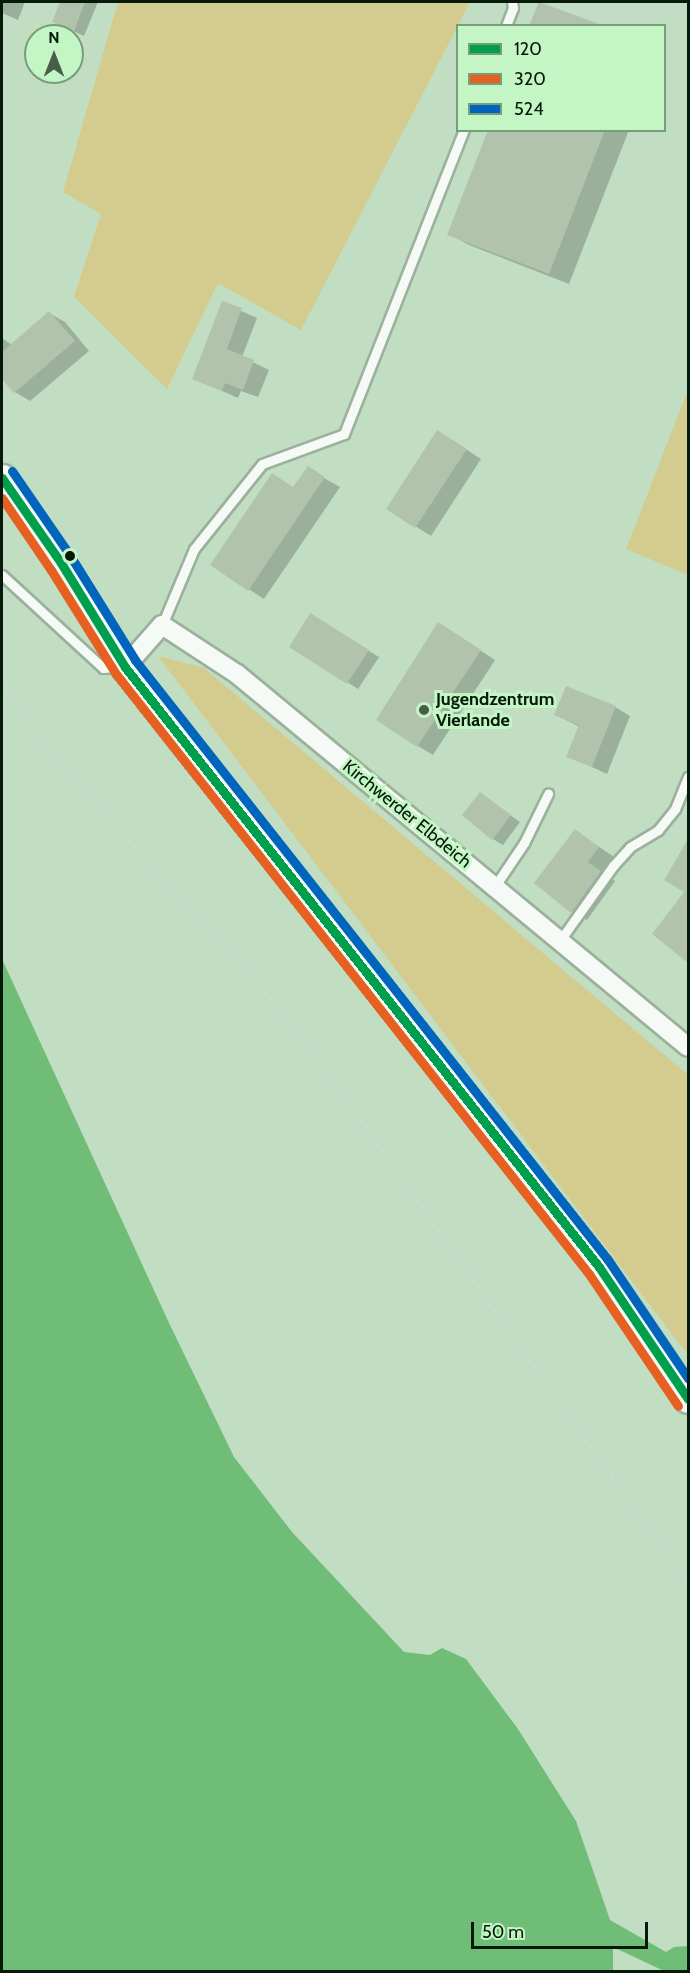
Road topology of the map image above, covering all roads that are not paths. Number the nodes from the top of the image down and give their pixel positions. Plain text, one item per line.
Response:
1 (512, 2) edge
2 (507, 24) edge
3 (463, 132) edge
4 (2, 478) edge
5 (2, 575) edge
6 (162, 625) junction
7 (125, 667) junction
8 (688, 777) edge
9 (548, 794) dead end
10 (495, 886) junction
11 (561, 939) junction
12 (688, 1047) edge
13 (688, 1400) edge

1 - 2 lane
3 - 6 lane
4 - 7 street
5 - 7 lane
6 - 7 street
6 - 10 street, Kirchwerder Elbdeich
7 - 13 street
8 - 11 lane
9 - 10 lane
10 - 11 street, Kirchwerder Elbdeich
11 - 12 street, Kirchwerder Elbdeich

